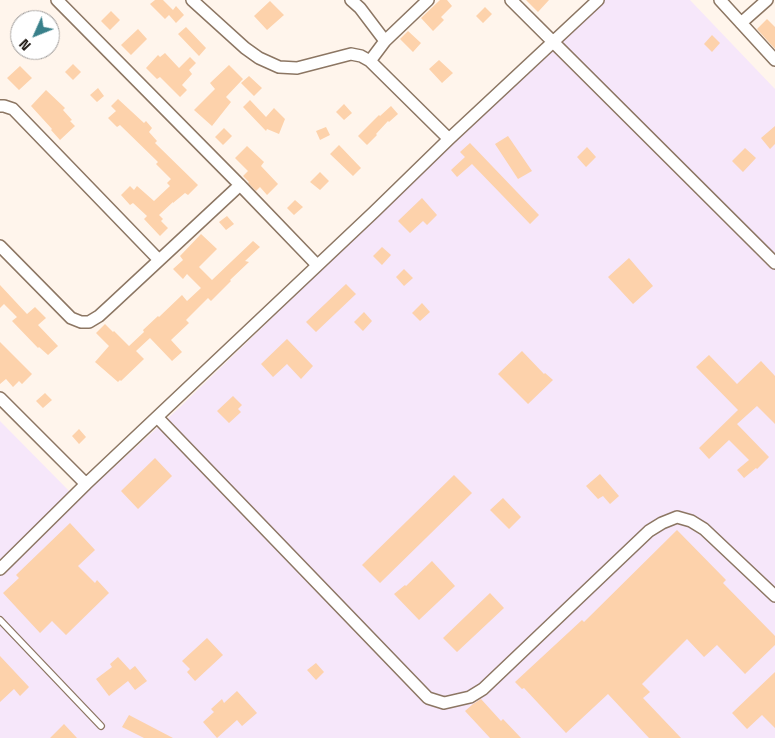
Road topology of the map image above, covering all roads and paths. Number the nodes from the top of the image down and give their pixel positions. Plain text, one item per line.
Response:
1 (57, 0) edge
2 (192, 0) edge
3 (351, 0) edge
4 (428, 0) edge
5 (511, 0) edge
6 (598, 0) edge
7 (720, 0) edge
8 (766, 0) edge
9 (741, 23) junction
10 (385, 41) junction
11 (553, 42) junction
12 (775, 60) edge
13 (370, 61) junction
14 (0, 106) edge
15 (449, 139) junction
16 (240, 185) junction
17 (0, 246) edge
18 (159, 260) junction
19 (775, 263) edge
20 (317, 265) junction
21 (0, 398) edge
22 (157, 417) junction
23 (86, 484) junction
24 (0, 569) edge
25 (775, 596) edge
26 (0, 620) edge
27 (101, 726) dead end

1 - 16 street
2 - 13 street
3 - 10 street
4 - 10 street
5 - 11 street
6 - 11 street
7 - 9 street
8 - 9 street
9 - 12 street
10 - 13 street
11 - 15 street
11 - 19 street
13 - 15 street
14 - 18 street
15 - 20 street
16 - 18 street
16 - 20 street
17 - 18 street
20 - 22 street
21 - 23 street
22 - 23 street
22 - 25 street
23 - 24 street
26 - 27 lane

